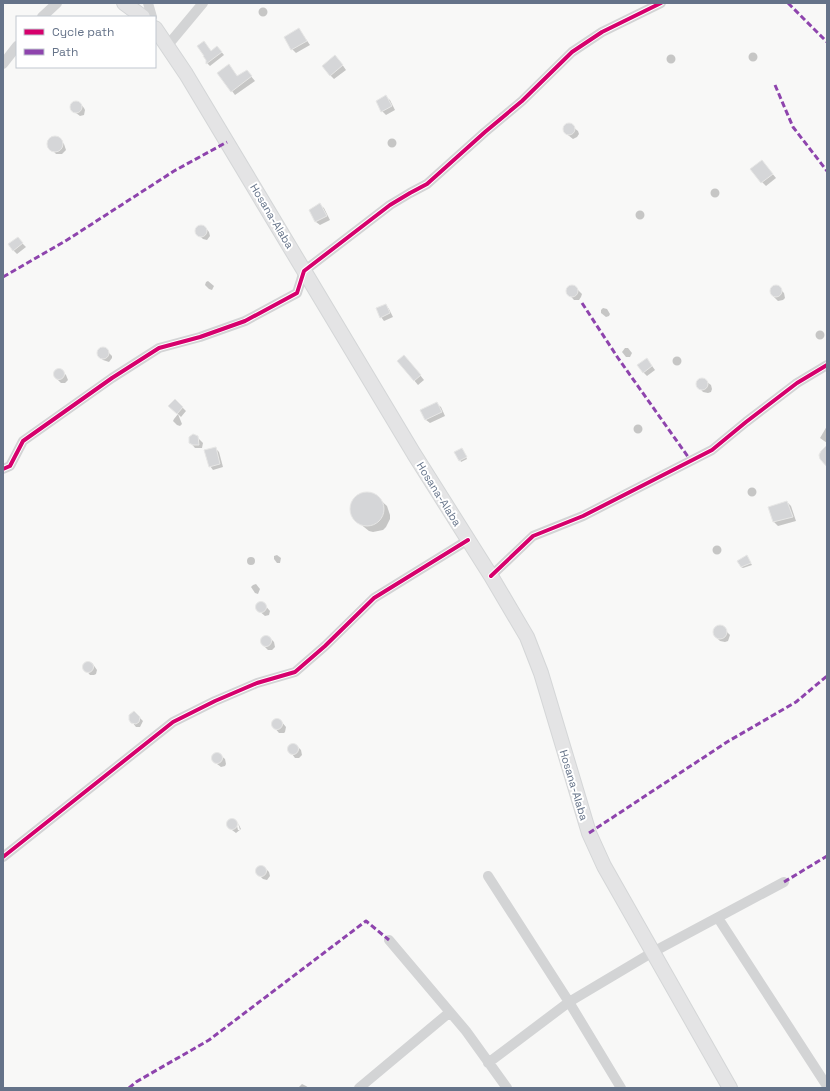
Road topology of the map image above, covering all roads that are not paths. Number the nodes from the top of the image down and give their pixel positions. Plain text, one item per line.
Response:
1 (57, 3) edge
2 (124, 3) edge
3 (148, 3) edge
4 (203, 3) edge
5 (661, 3) edge
6 (43, 16) edge
7 (142, 16) edge
8 (152, 16) edge
9 (156, 27) edge
10 (168, 45) junction
11 (16, 47) edge
12 (3, 64) edge
13 (304, 271) junction
14 (827, 365) edge
15 (3, 469) edge
16 (468, 540) junction
17 (491, 576) junction
18 (3, 857) edge
19 (488, 876) dead end
20 (784, 882) dead end
21 (718, 918) junction
22 (389, 940) dead end
23 (653, 952) junction
24 (569, 1002) junction
25 (450, 1012) junction
26 (488, 1063) junction
27 (827, 1086) edge
28 (359, 1088) edge
29 (507, 1088) edge
30 (621, 1088) edge
31 (730, 1088) edge

1 - 6 street
2 - 7 main road
3 - 8 street
4 - 10 street
5 - 13 street
9 - 10 main road, Hosana-Alaba
10 - 13 main road, Hosana-Alaba
11 - 12 street
13 - 15 street
13 - 16 main road, Hosana-Alaba
14 - 17 street
16 - 17 main road, Hosana-Alaba
16 - 18 street
17 - 23 main road, Hosana-Alaba
19 - 24 street
20 - 21 street
21 - 23 street
21 - 27 street
22 - 25 street
23 - 24 street
23 - 31 main road, Hosana-Alaba
24 - 26 street
24 - 30 street
25 - 26 street
25 - 28 street
26 - 29 street

